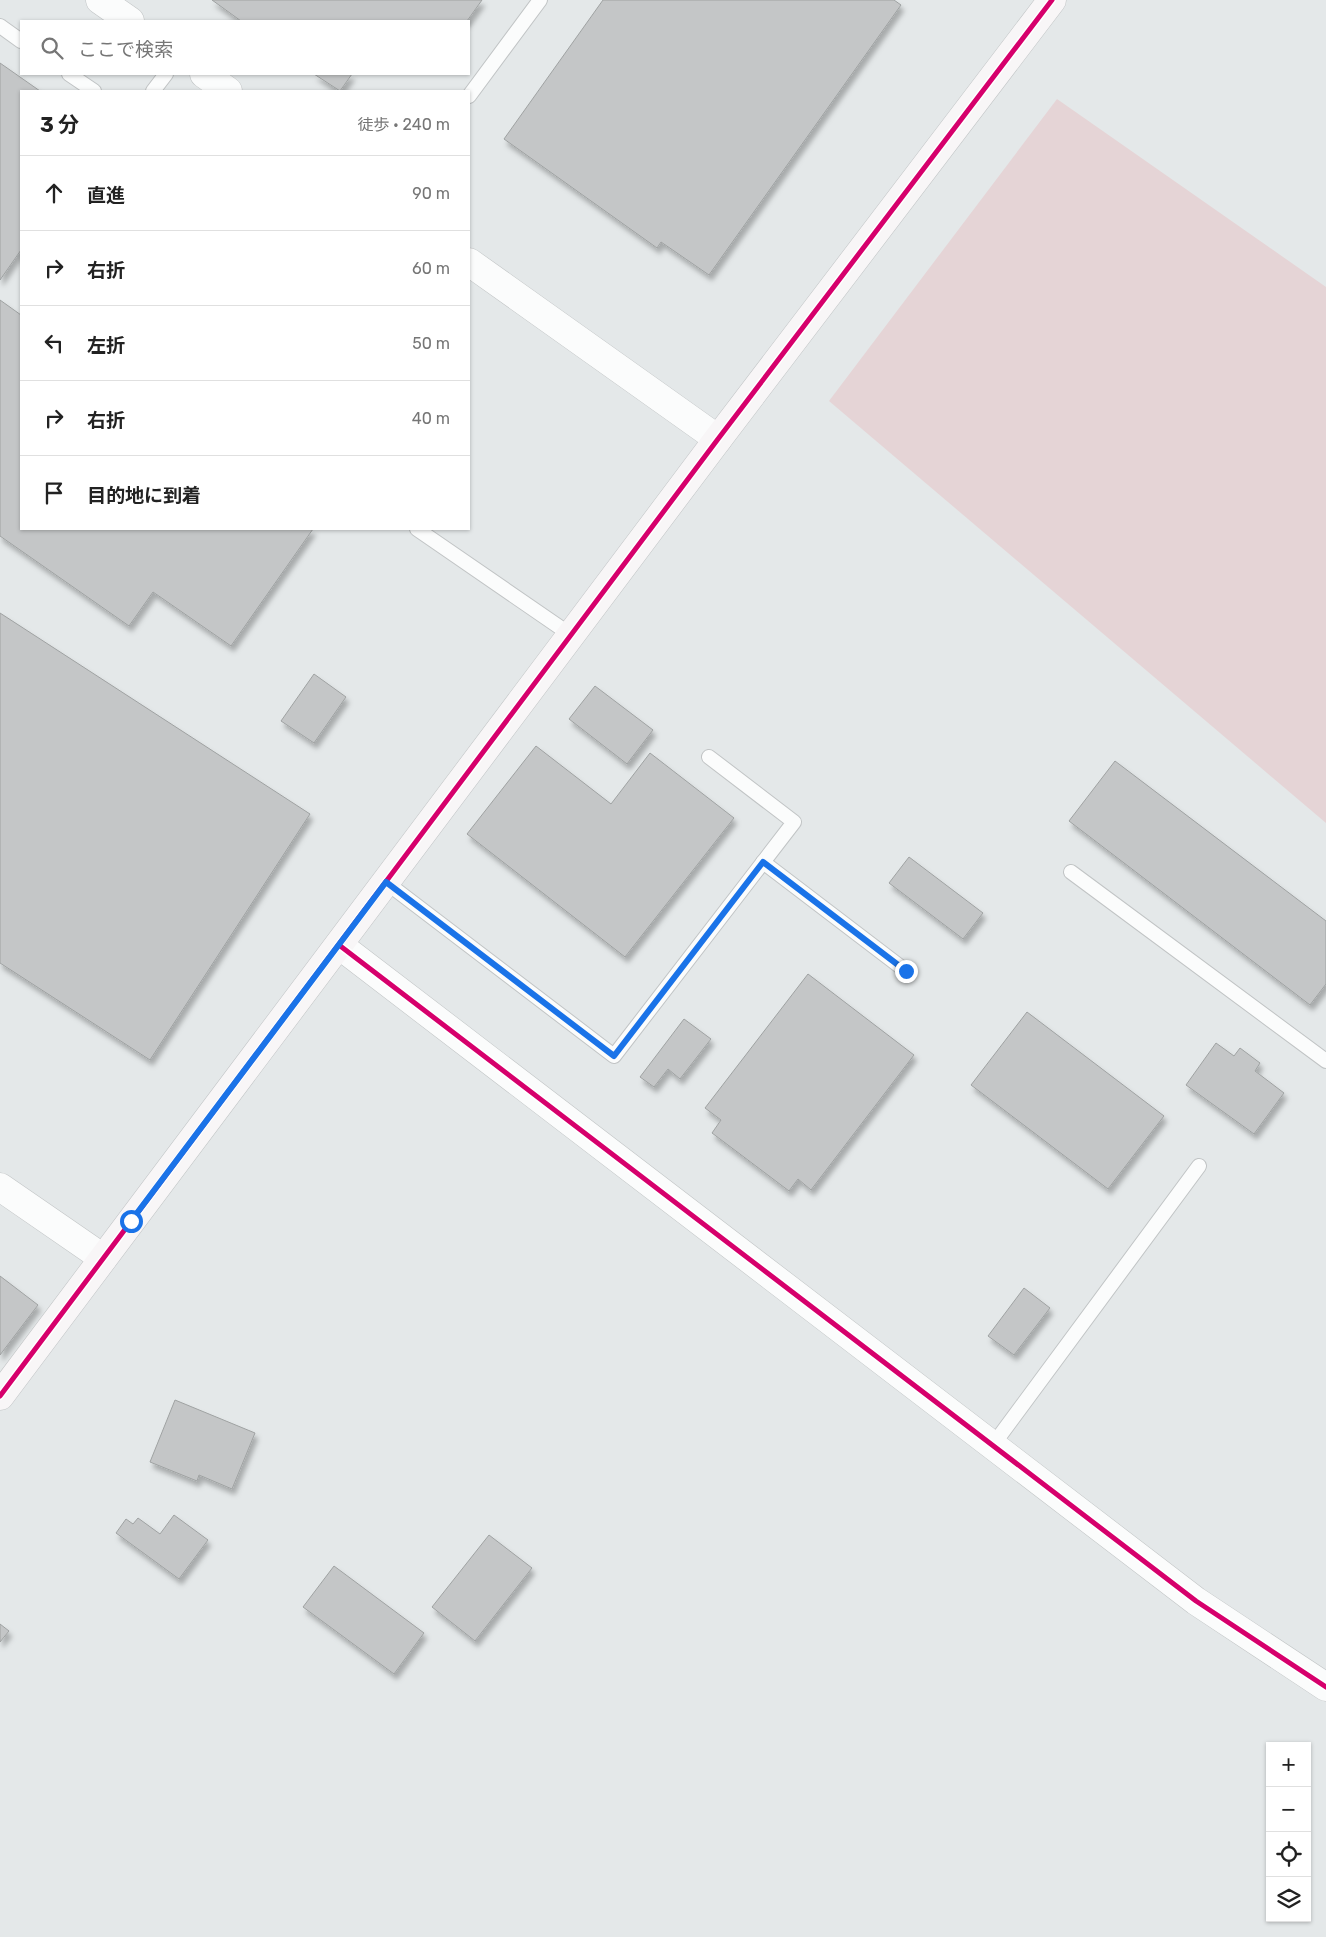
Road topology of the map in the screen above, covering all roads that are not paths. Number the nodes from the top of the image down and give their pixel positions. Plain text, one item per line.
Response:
1 (100, 0) edge
2 (540, 0) edge
3 (1052, 0) edge
4 (129, 20) edge
5 (0, 26) edge
6 (20, 40) edge
7 (70, 75) edge
8 (165, 75) edge
9 (205, 75) edge
10 (93, 90) edge
11 (154, 90) edge
12 (227, 90) edge
13 (470, 95) edge
14 (470, 263) edge
15 (718, 439) junction
16 (418, 530) edge
17 (571, 635) junction
18 (709, 758) dead end
19 (763, 862) junction
20 (1072, 872) dead end
21 (386, 882) junction
22 (339, 945) junction
23 (906, 971) dead end
24 (1326, 1061) edge
25 (1199, 1166) dead end
26 (0, 1187) edge
27 (103, 1258) junction
28 (0, 1396) edge
29 (993, 1445) junction
30 (1326, 1687) edge

1 - 4 street
2 - 13 lane
3 - 15 street
5 - 6 lane
7 - 10 lane
8 - 11 lane
9 - 12 street
14 - 15 street
15 - 17 street
16 - 17 lane
17 - 21 street
18 - 19 lane
19 - 21 lane
19 - 23 lane
20 - 24 lane
21 - 22 street
22 - 27 street
22 - 29 street
25 - 29 lane
26 - 27 street
27 - 28 street
29 - 30 street

